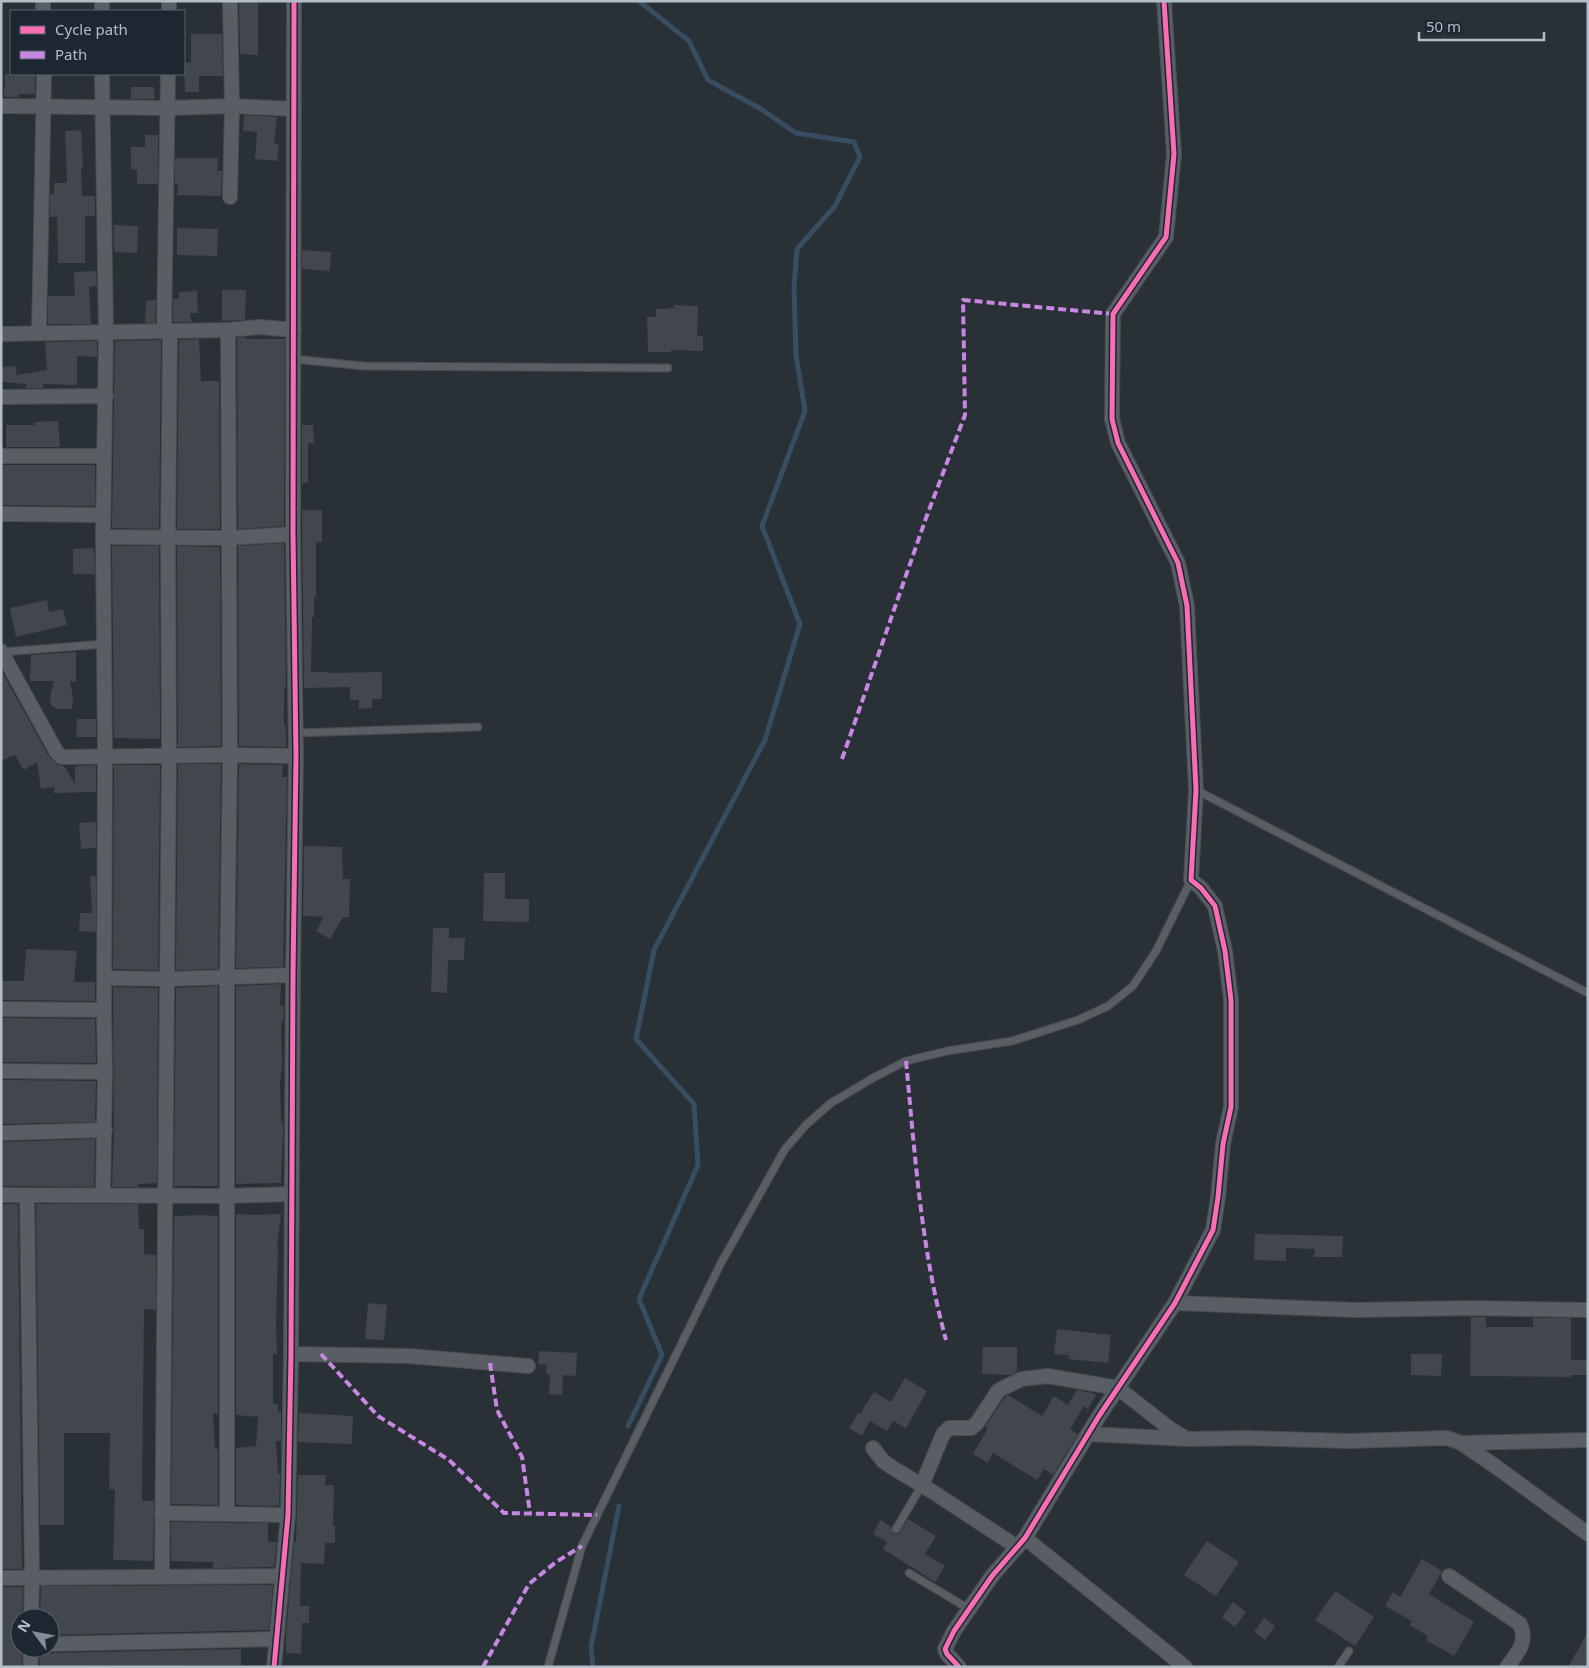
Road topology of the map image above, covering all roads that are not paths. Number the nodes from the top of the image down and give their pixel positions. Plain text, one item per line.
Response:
1 (230, 1) edge
2 (294, 1) edge
3 (1164, 1) edge
4 (44, 75) edge
5 (102, 75) edge
6 (168, 75) edge
7 (1, 106) edge
8 (44, 106) junction
9 (232, 106) junction
10 (102, 107) junction
11 (168, 108) junction
12 (294, 109) junction
13 (230, 197) dead end
14 (228, 330) junction
15 (294, 330) junction
16 (167, 332) junction
17 (39, 333) junction
18 (106, 333) junction
19 (1, 334) edge
20 (294, 359) junction
21 (668, 368) dead end
22 (106, 396) junction
23 (1, 397) edge
24 (1, 456) edge
25 (104, 456) junction
26 (1, 514) edge
27 (103, 515) junction
28 (294, 534) junction
29 (102, 537) junction
30 (168, 538) junction
31 (230, 538) junction
32 (104, 644) junction
33 (2, 651) edge
34 (478, 727) dead end
35 (296, 733) junction
36 (169, 755) junction
37 (230, 755) junction
38 (105, 756) junction
39 (296, 756) junction
40 (1196, 790) junction
41 (1191, 880) junction
42 (292, 975) junction
43 (227, 977) junction
44 (105, 978) junction
45 (168, 979) junction
46 (1588, 993) edge
47 (1, 1009) edge
48 (104, 1010) junction
49 (1, 1071) edge
50 (105, 1072) junction
51 (104, 1130) junction
52 (1, 1133) edge
53 (291, 1194) junction
54 (1, 1195) edge
55 (27, 1195) junction
56 (103, 1195) junction
57 (165, 1195) junction
58 (226, 1196) junction
59 (1175, 1303) junction
60 (1588, 1310) edge
61 (291, 1354) junction
62 (528, 1366) dead end
63 (1118, 1388) junction
64 (1088, 1434) junction
65 (1188, 1439) junction
66 (1588, 1440) edge
67 (1461, 1443) junction
68 (873, 1448) dead end
69 (922, 1484) junction
70 (162, 1513) junction
71 (227, 1514) junction
72 (288, 1515) junction
73 (896, 1529) dead end
74 (1588, 1534) edge
75 (1021, 1543) junction
76 (909, 1573) dead end
77 (162, 1576) junction
78 (283, 1576) junction
79 (1449, 1576) dead end
80 (32, 1577) junction
81 (1, 1578) edge
82 (31, 1608) edge
83 (969, 1609) junction
84 (276, 1639) junction
85 (60, 1644) edge
86 (1349, 1651) dead end
87 (274, 1667) edge
88 (548, 1667) edge
89 (959, 1667) edge
90 (1185, 1667) edge
91 (1338, 1667) edge
92 (1507, 1667) edge

1 - 9 street
2 - 12 street
3 - 40 street
4 - 8 street
5 - 10 street
6 - 11 street
7 - 8 street
8 - 10 street
8 - 17 street
9 - 11 street
9 - 12 street
9 - 13 street
10 - 11 street
10 - 18 street
11 - 16 street
12 - 15 street
14 - 15 street
14 - 16 street
14 - 31 street
15 - 20 street
16 - 18 street
16 - 30 street
17 - 18 street
17 - 19 street
18 - 22 street
20 - 21 lane
20 - 28 street
22 - 23 street
22 - 25 street
24 - 25 street
25 - 27 street
26 - 27 street
27 - 29 street
28 - 31 street
28 - 35 street
29 - 30 street
29 - 32 street
30 - 31 street
30 - 36 street
31 - 37 street
32 - 33 lane
32 - 38 street
33 - 38 street
34 - 35 lane
35 - 39 street
36 - 37 street
36 - 38 street
36 - 45 street
37 - 39 street
37 - 43 street
38 - 44 street
39 - 42 street
40 - 41 street
40 - 46 lane
41 - 59 street
41 - 88 lane
42 - 43 street
42 - 53 street
43 - 45 street
43 - 58 street
44 - 45 street
44 - 48 street
45 - 57 street
47 - 48 street
48 - 50 street
49 - 50 street
50 - 51 street
51 - 52 street
51 - 56 street
53 - 58 street
53 - 61 street
54 - 55 street
55 - 56 street
55 - 80 street
56 - 57 street
57 - 58 street
57 - 70 street
58 - 71 street
59 - 60 street
59 - 63 street
61 - 62 street
61 - 72 street
63 - 64 street
63 - 65 street
63 - 69 street
64 - 65 street
64 - 75 street
65 - 67 street
66 - 67 street
67 - 74 street
68 - 69 street
69 - 73 lane
69 - 75 street
70 - 71 street
70 - 77 street
71 - 72 street
72 - 78 street
75 - 83 street
75 - 90 street
76 - 83 lane
77 - 78 street
77 - 80 street
78 - 84 street
79 - 92 street
80 - 81 street
80 - 82 street
83 - 89 street
84 - 85 street
84 - 87 street
86 - 91 lane

